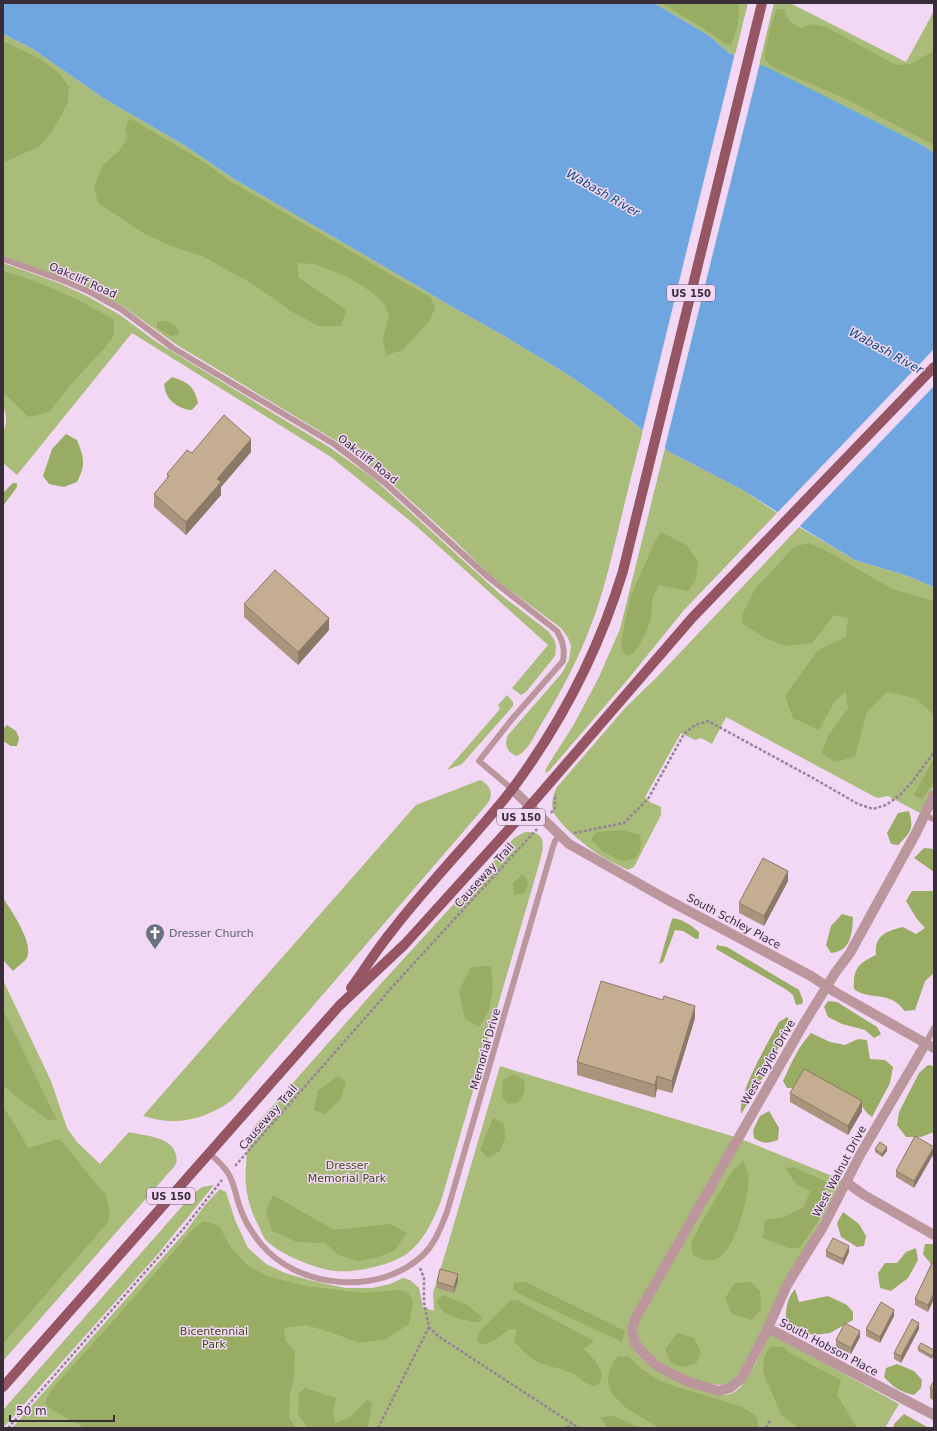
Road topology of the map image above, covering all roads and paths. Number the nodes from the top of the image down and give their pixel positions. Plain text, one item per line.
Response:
1 (762, 3) edge
2 (3, 259) edge
3 (934, 367) edge
4 (934, 752) edge
5 (512, 790) junction
6 (934, 795) edge
7 (530, 807) junction
8 (930, 817) edge
9 (544, 821) junction
10 (559, 836) junction
11 (826, 987) junction
12 (338, 1006) junction
13 (934, 1028) edge
14 (930, 1045) edge
15 (209, 1153) junction
16 (228, 1174) junction
17 (846, 1182) junction
18 (934, 1235) edge
19 (416, 1261) junction
20 (429, 1327) junction
21 (768, 1328) junction
22 (635, 1343) joint
23 (3, 1387) edge
24 (934, 1415) edge
25 (770, 1420) dead end
26 (572, 1423) junction
27 (8, 1428) edge
28 (378, 1428) edge
29 (567, 1428) edge
30 (579, 1428) edge
31 (766, 1428) edge

1 - 5 main road, US 150
2 - 5 lane, Oakcliff Road
3 - 7 main road, US 150
4 - 10 path
5 - 7 street, South Schley Place
5 - 12 main road, US 150
6 - 8 street, West Taylor Drive
7 - 9 street, South Schley Place
7 - 12 main road, US 150
8 - 11 street, West Taylor Drive
9 - 10 street, South Schley Place
9 - 16 path, Causeway Trail
10 - 11 street, South Schley Place
10 - 19 lane, Memorial Drive
11 - 14 street, South Schley Place
11 - 22 street, West Taylor Drive
12 - 15 main road, US 150
13 - 14 lane, West Walnut Drive
14 - 17 street, West Walnut Drive
15 - 16 lane
15 - 23 main road, US 150
16 - 19 lane, Memorial Drive
16 - 27 path, Causeway Trail
17 - 18 street
17 - 21 street, West Walnut Drive
19 - 20 path
20 - 26 path
20 - 28 path
21 - 22 street, South Hobson Place
21 - 24 street, South Hobson Place
25 - 31 path
26 - 29 path
26 - 30 path

